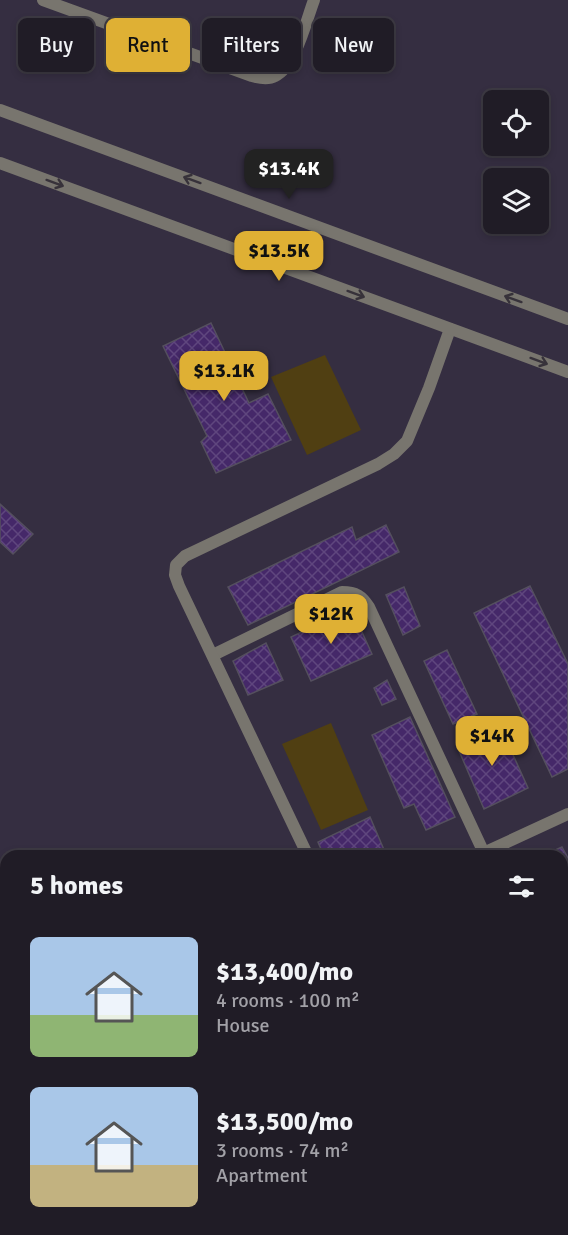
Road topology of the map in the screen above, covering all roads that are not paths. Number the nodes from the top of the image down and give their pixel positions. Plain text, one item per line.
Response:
1 (43, 0) edge
2 (314, 0) edge
3 (0, 110) edge
4 (0, 163) edge
5 (568, 319) edge
6 (450, 328) junction
7 (568, 372) edge
8 (213, 655) junction
9 (568, 814) edge
10 (305, 850) edge
11 (479, 850) edge
12 (492, 850) edge

1 - 2 street
5 -> 3 street
4 -> 6 street
6 -> 7 street
6 - 8 street
8 - 10 street
8 - 11 street
9 - 12 street

